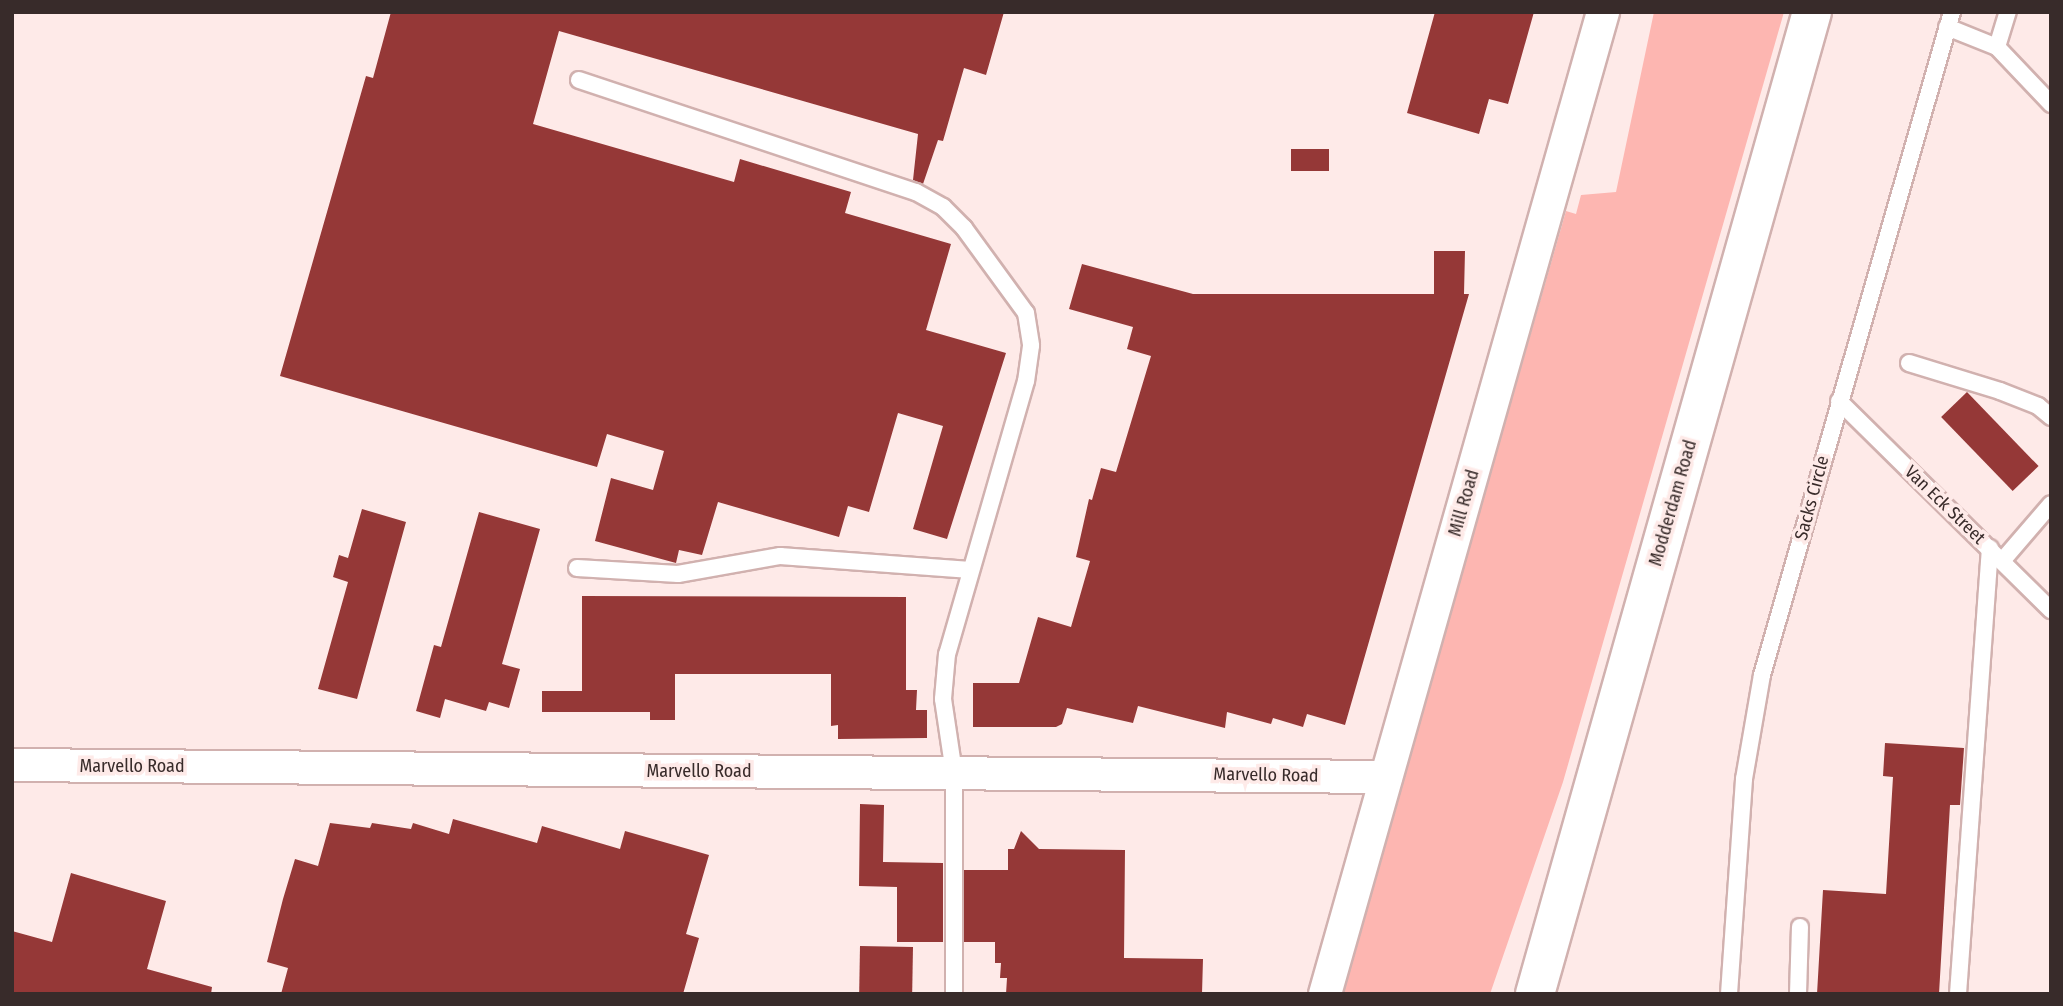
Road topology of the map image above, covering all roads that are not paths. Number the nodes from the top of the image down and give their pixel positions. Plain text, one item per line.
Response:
1 (1603, 12) edge
2 (1812, 12) edge
3 (2008, 12) edge
4 (1950, 20) edge
5 (1997, 47) junction
6 (579, 80) dead end
7 (2051, 104) edge
8 (1909, 363) dead end
9 (1839, 401) junction
10 (2051, 417) edge
11 (2051, 503) edge
12 (1990, 548) junction
13 (2002, 561) junction
14 (577, 568) dead end
15 (970, 570) junction
16 (2051, 610) edge
17 (12, 765) edge
18 (954, 773) junction
19 (1386, 777) junction
20 (1800, 927) dead end
21 (954, 994) edge
22 (1325, 994) edge
23 (1535, 994) edge
24 (1729, 994) edge
25 (1798, 994) edge
26 (1958, 994) edge

1 - 19 street, Mill Road
2 - 23 street, Modderdam Road
3 - 5 lane
4 - 5 lane
4 - 9 lane, Sacks Circle
5 - 7 lane
6 - 15 lane
8 - 10 lane
9 - 12 lane, Van Eck Street
9 - 24 lane, Sacks Circle
11 - 13 lane
12 - 13 lane, Van Eck Street
12 - 26 lane
13 - 16 lane, Van Eck Street
14 - 15 lane
15 - 18 lane
17 - 18 street, Marvello Road
18 - 19 street, Marvello Road
18 - 21 lane
19 - 22 street, Mill Road
20 - 25 lane

